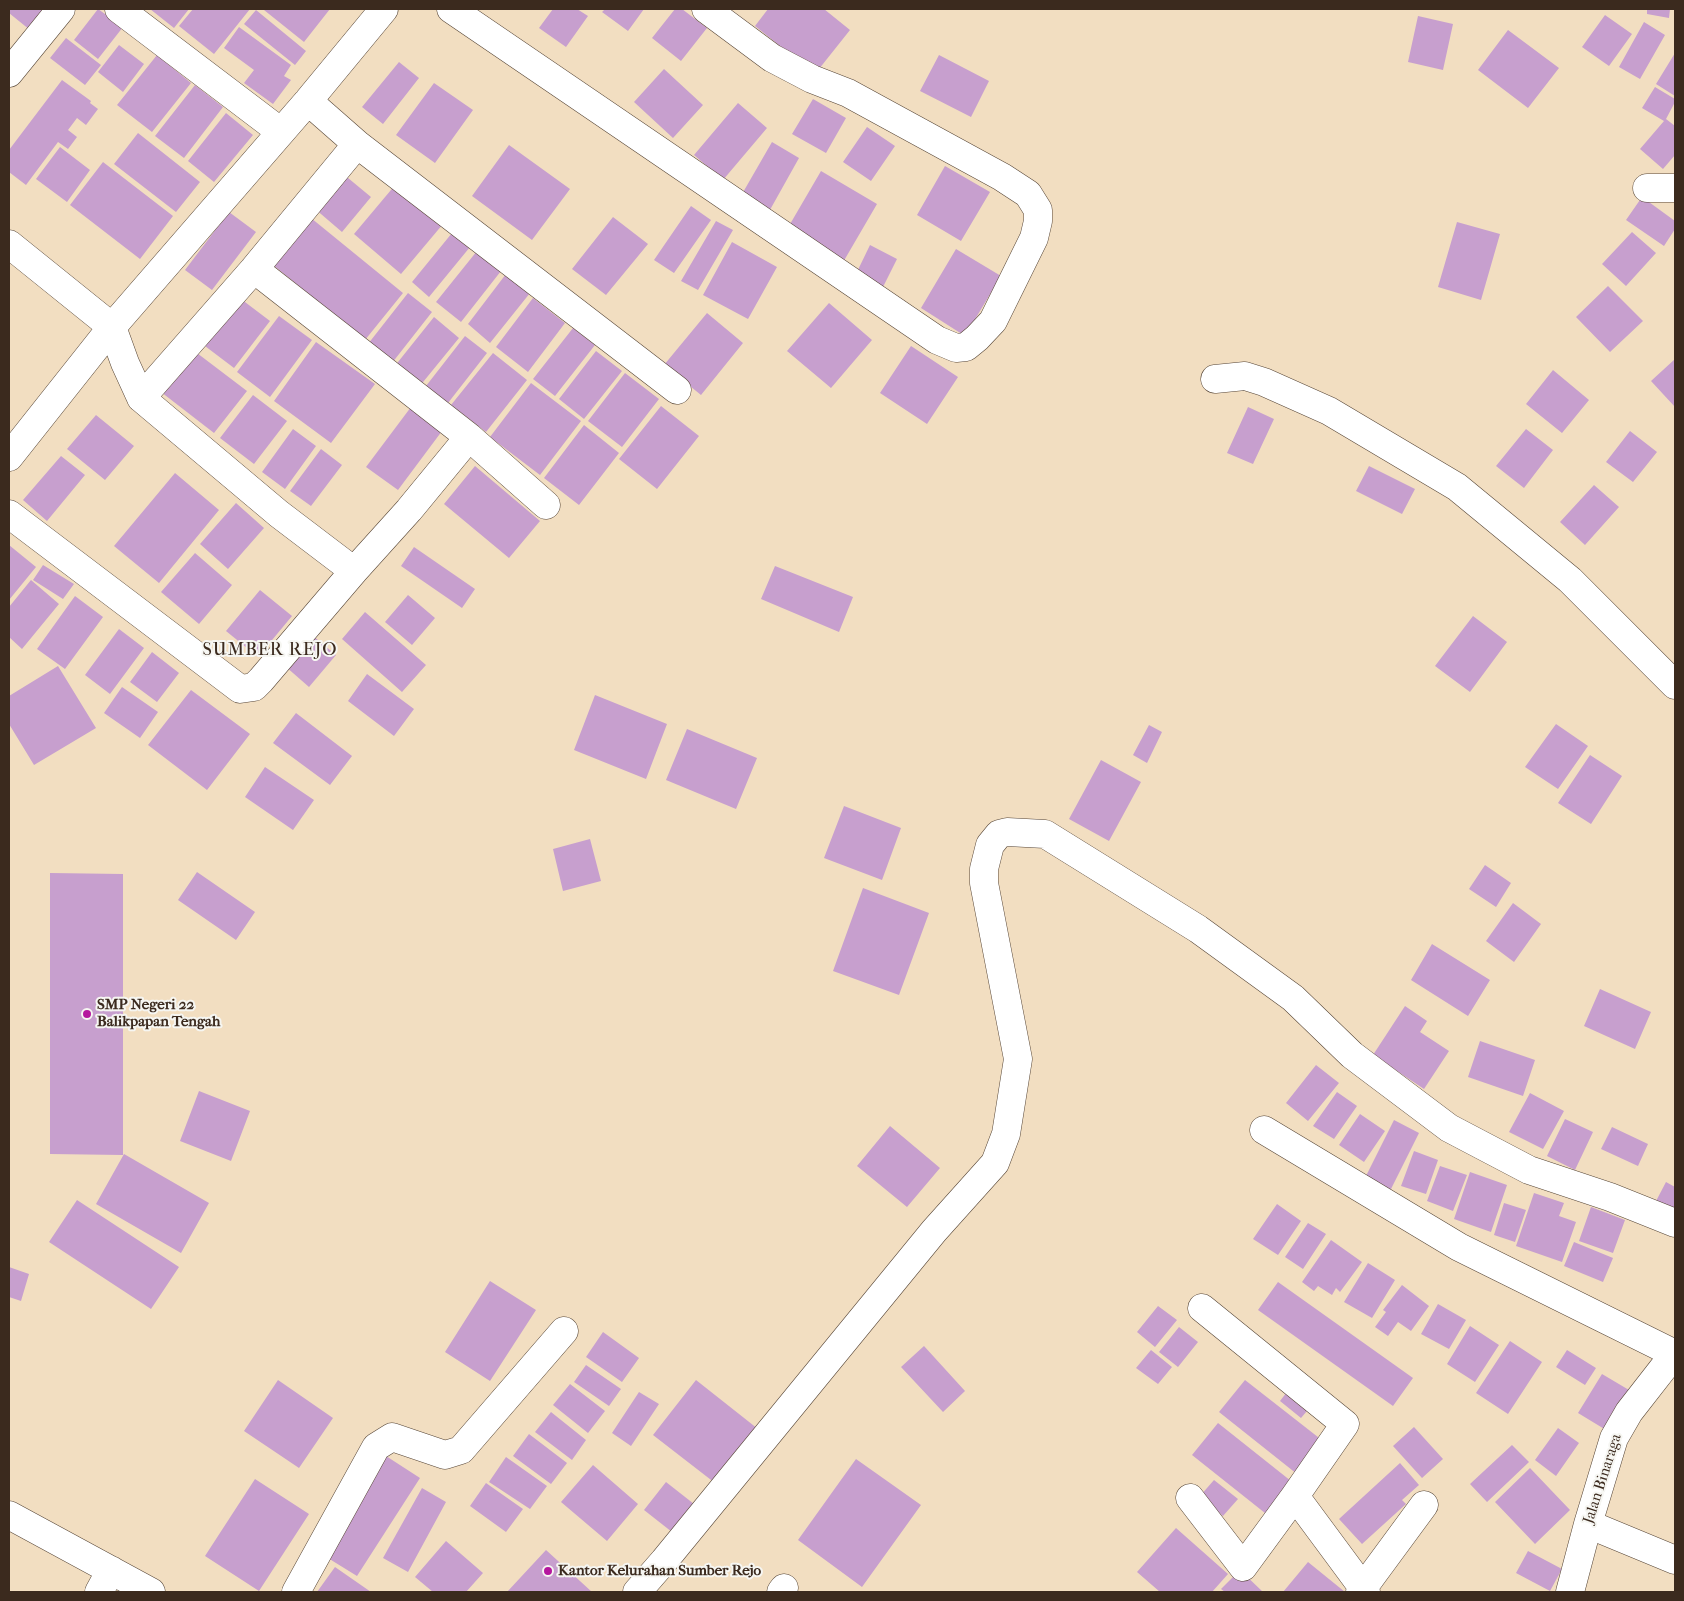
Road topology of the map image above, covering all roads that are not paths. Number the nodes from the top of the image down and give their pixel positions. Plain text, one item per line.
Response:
1 (61, 9) edge
2 (119, 9) edge
3 (384, 9) edge
4 (451, 9) edge
5 (706, 9) edge
6 (9, 73) edge
7 (308, 101) junction
8 (281, 132) junction
9 (357, 144) junction
10 (1647, 188) dead end
11 (1675, 188) edge
12 (9, 244) edge
13 (254, 269) junction
14 (112, 327) junction
15 (1214, 379) dead end
16 (677, 390) dead end
17 (141, 398) junction
18 (469, 438) junction
19 (9, 457) edge
20 (546, 505) dead end
21 (9, 514) edge
22 (354, 572) junction
23 (1675, 685) edge
24 (1264, 1130) dead end
25 (1675, 1223) edge
26 (1202, 1308) dead end
27 (564, 1331) dead end
28 (1675, 1354) edge
29 (1295, 1496) junction
30 (1190, 1498) dead end
31 (1424, 1506) dead end
32 (9, 1514) edge
33 (1588, 1524) junction
34 (1675, 1560) edge
35 (105, 1581) edge
36 (1363, 1591) edge
37 (151, 1592) edge
38 (296, 1592) edge
39 (637, 1592) edge
40 (1570, 1592) edge

1 - 6 street
2 - 8 street
3 - 7 street
4 - 5 street
7 - 8 street
7 - 9 street
8 - 14 street
9 - 13 street
9 - 16 street
10 - 11 street
12 - 14 street
13 - 17 street
13 - 18 street
14 - 17 street
14 - 19 street
15 - 23 street
17 - 22 street
18 - 20 street
18 - 22 street
21 - 22 street
24 - 28 street
25 - 39 street
26 - 29 street
27 - 38 street
28 - 33 street, Jalan Binaraga
29 - 30 street
29 - 36 street
31 - 36 street
32 - 35 street
33 - 34 street
33 - 40 street, Jalan Binaraga
35 - 37 street

